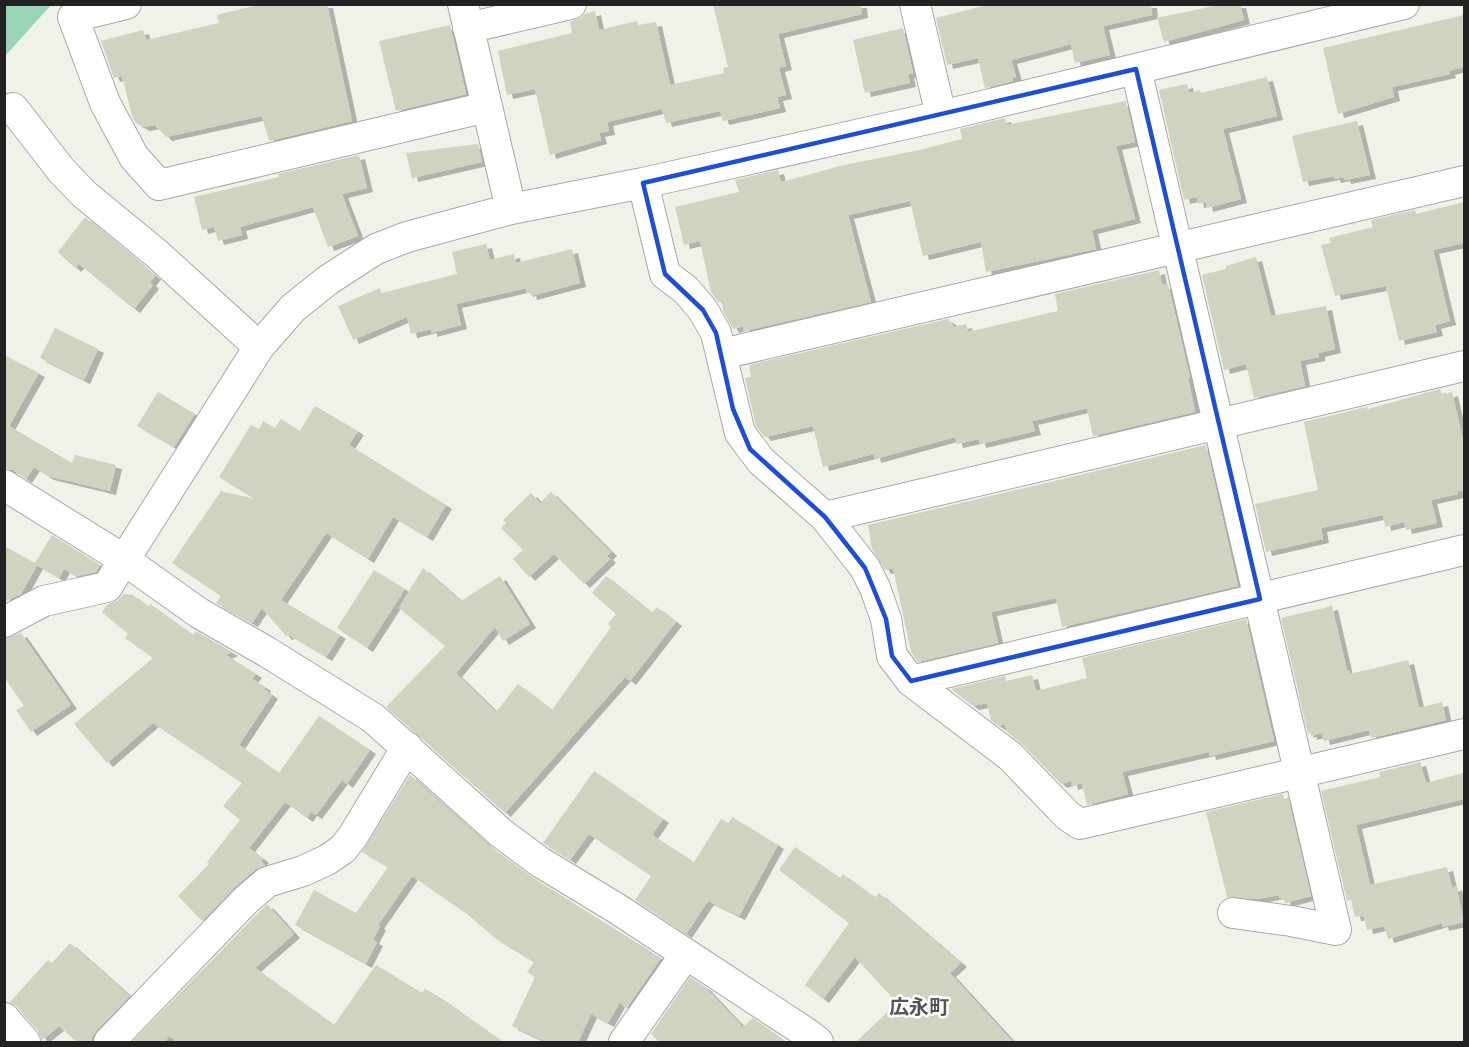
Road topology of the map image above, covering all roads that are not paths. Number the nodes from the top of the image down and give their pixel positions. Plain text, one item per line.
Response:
1 (126, 4) edge
2 (571, 4) edge
3 (915, 4) edge
4 (1404, 4) edge
5 (1368, 8) edge
6 (465, 16) edge
7 (1136, 69) junction
8 (488, 107) junction
9 (13, 108) dead end
10 (941, 116) junction
11 (1464, 181) edge
12 (643, 183) junction
13 (511, 209) junction
14 (1179, 249) junction
15 (259, 346) junction
16 (722, 354) junction
17 (1464, 366) edge
18 (1218, 423) junction
19 (4, 485) edge
20 (825, 517) junction
21 (1464, 550) edge
22 (123, 559) junction
23 (1260, 599) junction
24 (4, 622) edge
25 (911, 681) junction
26 (1464, 734) edge
27 (407, 747) junction
28 (1300, 772) junction
29 (1233, 913) dead end
30 (685, 955) junction
31 (4, 1018) edge
32 (25, 1042) edge
33 (109, 1042) edge
34 (624, 1042) edge
35 (818, 1042) edge

1 - 8 street
2 - 6 street
3 - 10 street
4 - 5 street
5 - 7 street
6 - 8 street
7 - 10 street
7 - 14 street
8 - 13 street
9 - 15 street
10 - 12 street
11 - 14 street
12 - 13 street
12 - 16 street
13 - 15 street
14 - 16 street
14 - 18 street
15 - 22 street
16 - 20 street
17 - 18 street
18 - 20 street
18 - 23 street
19 - 22 street
20 - 25 street
21 - 23 street
22 - 24 street
22 - 27 street
23 - 25 street
23 - 28 street
25 - 28 street
26 - 28 street
27 - 30 street
27 - 33 street
28 - 29 street
30 - 34 street
30 - 35 street
31 - 32 street

